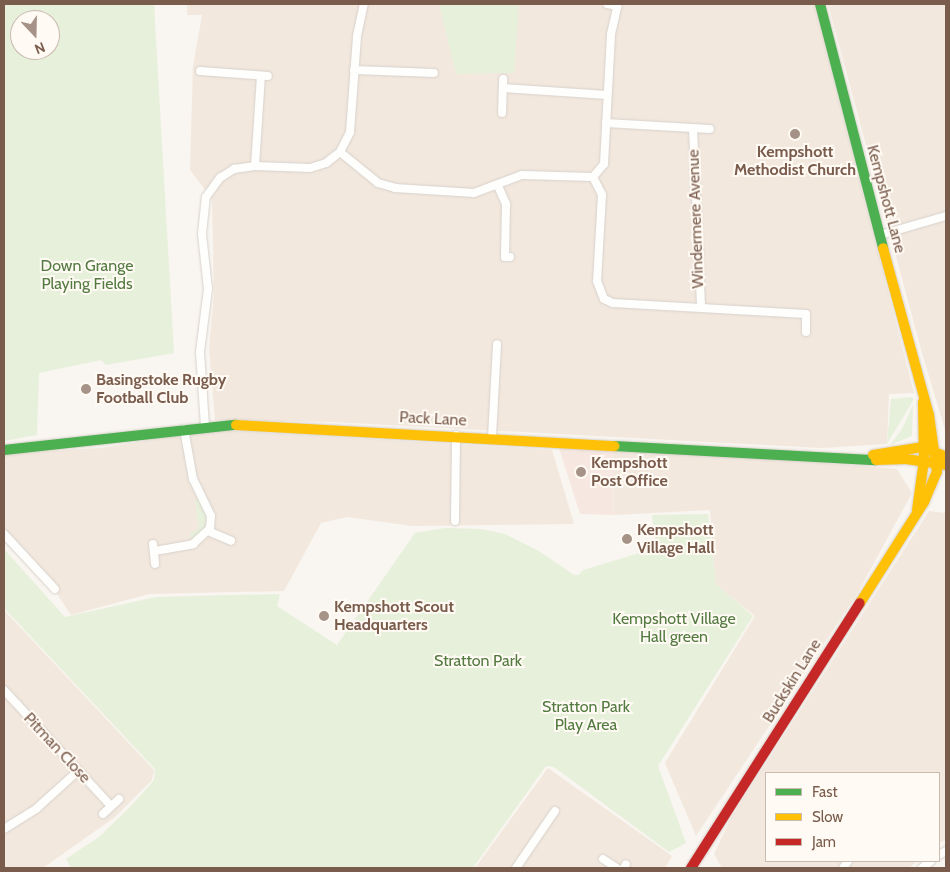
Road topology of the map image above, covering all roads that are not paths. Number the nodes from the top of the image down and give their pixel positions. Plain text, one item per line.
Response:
1 (364, 4) edge
2 (607, 4) edge
3 (820, 4) edge
4 (618, 5) edge
5 (354, 70) junction
6 (200, 71) dead end
7 (434, 74) dead end
8 (503, 79) dead end
9 (503, 88) junction
10 (608, 95) junction
11 (502, 113) dead end
12 (606, 122) junction
13 (693, 129) junction
14 (710, 129) dead end
15 (340, 152) junction
16 (255, 166) junction
17 (592, 177) junction
18 (498, 186) junction
19 (946, 216) edge
20 (880, 234) junction
21 (510, 257) dead end
22 (700, 308) junction
23 (806, 332) dead end
24 (496, 344) dead end
25 (923, 402) junction
26 (205, 426) junction
27 (184, 428) junction
28 (456, 435) junction
29 (492, 437) junction
30 (923, 448) junction
31 (4, 450) edge
32 (862, 457) junction
33 (941, 459) edge
34 (924, 460) junction
35 (917, 510) junction
36 (455, 521) dead end
37 (208, 531) junction
38 (4, 534) edge
39 (232, 540) dead end
40 (156, 564) dead end
41 (55, 589) dead end
42 (4, 690) edge
43 (78, 771) junction
44 (119, 799) dead end
45 (111, 806) junction
46 (555, 811) dead end
47 (103, 814) dead end
48 (4, 829) edge
49 (603, 859) dead end
50 (516, 868) edge
51 (617, 868) edge
52 (691, 868) edge

1 - 5 street
2 - 4 street
3 - 20 street, Kempshott Lane
4 - 10 street
5 - 7 street
5 - 15 street
6 - 16 street
8 - 9 street
9 - 10 street
9 - 11 street
10 - 12 street
12 - 13 street, Windermere Avenue
12 - 17 street
13 - 14 street, Windermere Avenue
13 - 22 street, Windermere Avenue
15 - 16 street
15 - 18 street
16 - 26 street
17 - 18 street
17 - 22 street, Windermere Avenue
18 - 21 street
19 - 20 street
20 - 25 street, Kempshott Lane
22 - 23 street, Windermere Avenue
24 - 29 street
25 - 30 street, Kempshott Lane
25 - 33 street, Kempshott Lane
26 - 27 street, Pack Lane
26 - 28 street, Pack Lane
27 - 31 street, Pack Lane
27 - 37 street
28 - 29 street, Pack Lane
28 - 36 street
29 - 32 street, Pack Lane
30 - 32 street, Pack Lane
30 - 33 street, Pack Lane
30 - 34 street, Buckskin Lane
32 - 34 street, Pack Lane
33 - 34 street, Pack Lane
33 - 35 street, Buckskin Lane
34 - 35 street, Buckskin Lane
35 - 52 street, Buckskin Lane
37 - 39 street
37 - 40 street
38 - 41 street
42 - 43 street, Pitman Close
43 - 45 street, Pitman Close
43 - 48 street
44 - 45 street
45 - 47 street
46 - 50 street
49 - 51 street

